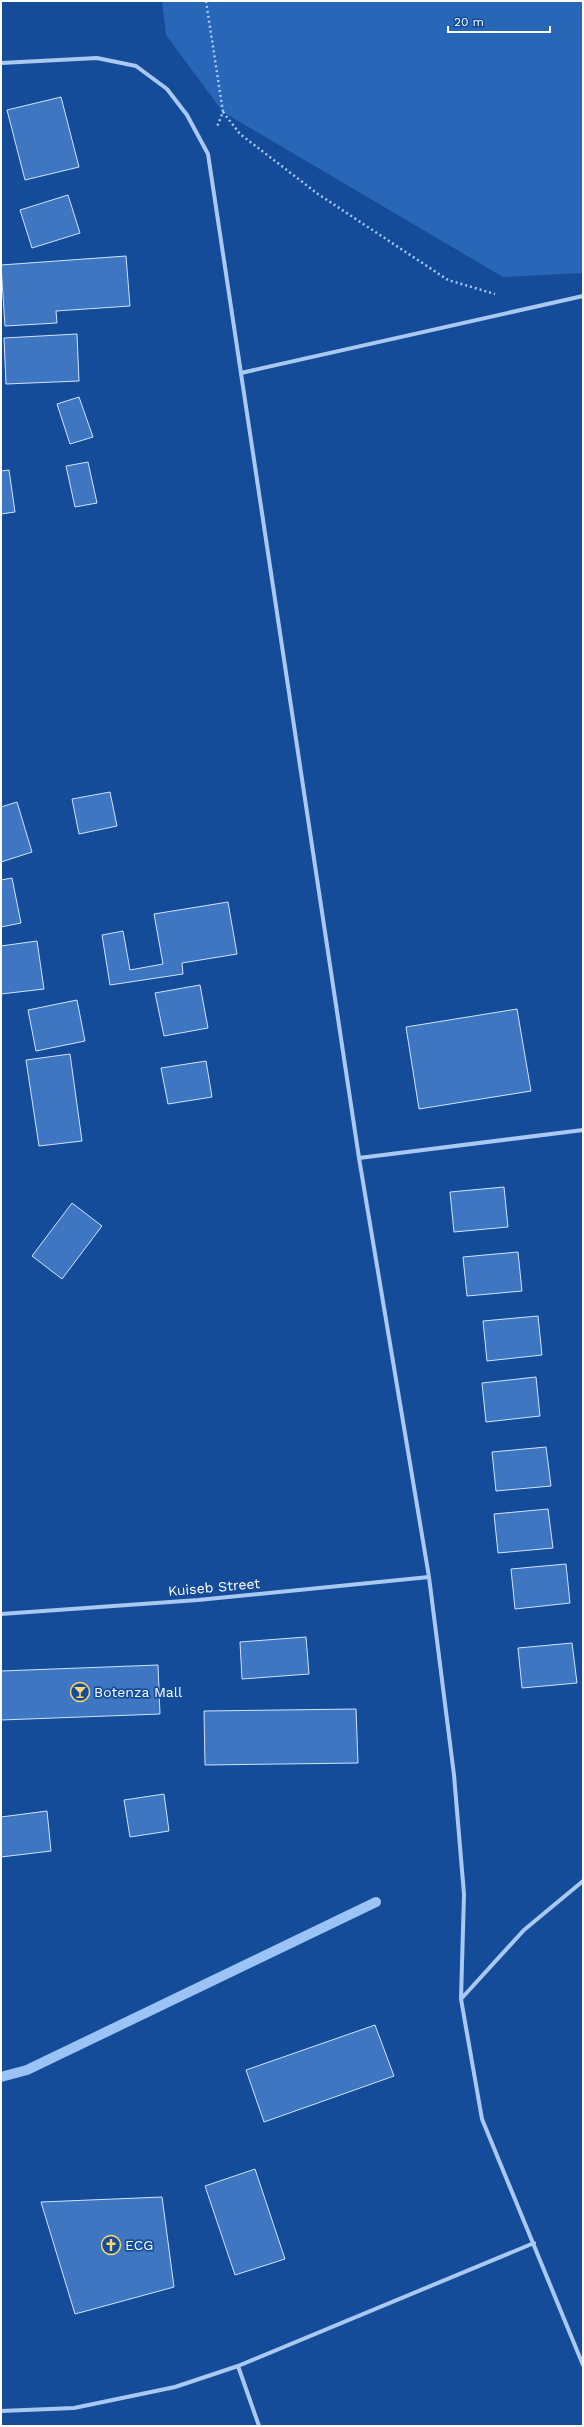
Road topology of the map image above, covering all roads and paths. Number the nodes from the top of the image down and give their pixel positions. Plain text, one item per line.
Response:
1 (206, 1) edge
2 (1, 63) edge
3 (223, 112) junction
4 (208, 154) junction
5 (501, 296) dead end
6 (583, 296) edge
7 (241, 374) junction
8 (583, 1130) edge
9 (358, 1158) junction
10 (429, 1577) junction
11 (1, 1614) edge
12 (583, 1881) edge
13 (461, 1999) junction
14 (534, 2243) junction
15 (583, 2365) edge
16 (238, 2366) junction
17 (1, 2411) edge
18 (258, 2426) edge

1 - 3 path
2 - 4 street
3 - 4 path
3 - 5 path
4 - 7 street
6 - 7 street
7 - 9 street
8 - 9 street
9 - 10 street
10 - 11 street, Kuiseb Street
10 - 13 street
12 - 13 street
13 - 14 street
14 - 15 street
14 - 16 street
16 - 17 street
16 - 18 street

